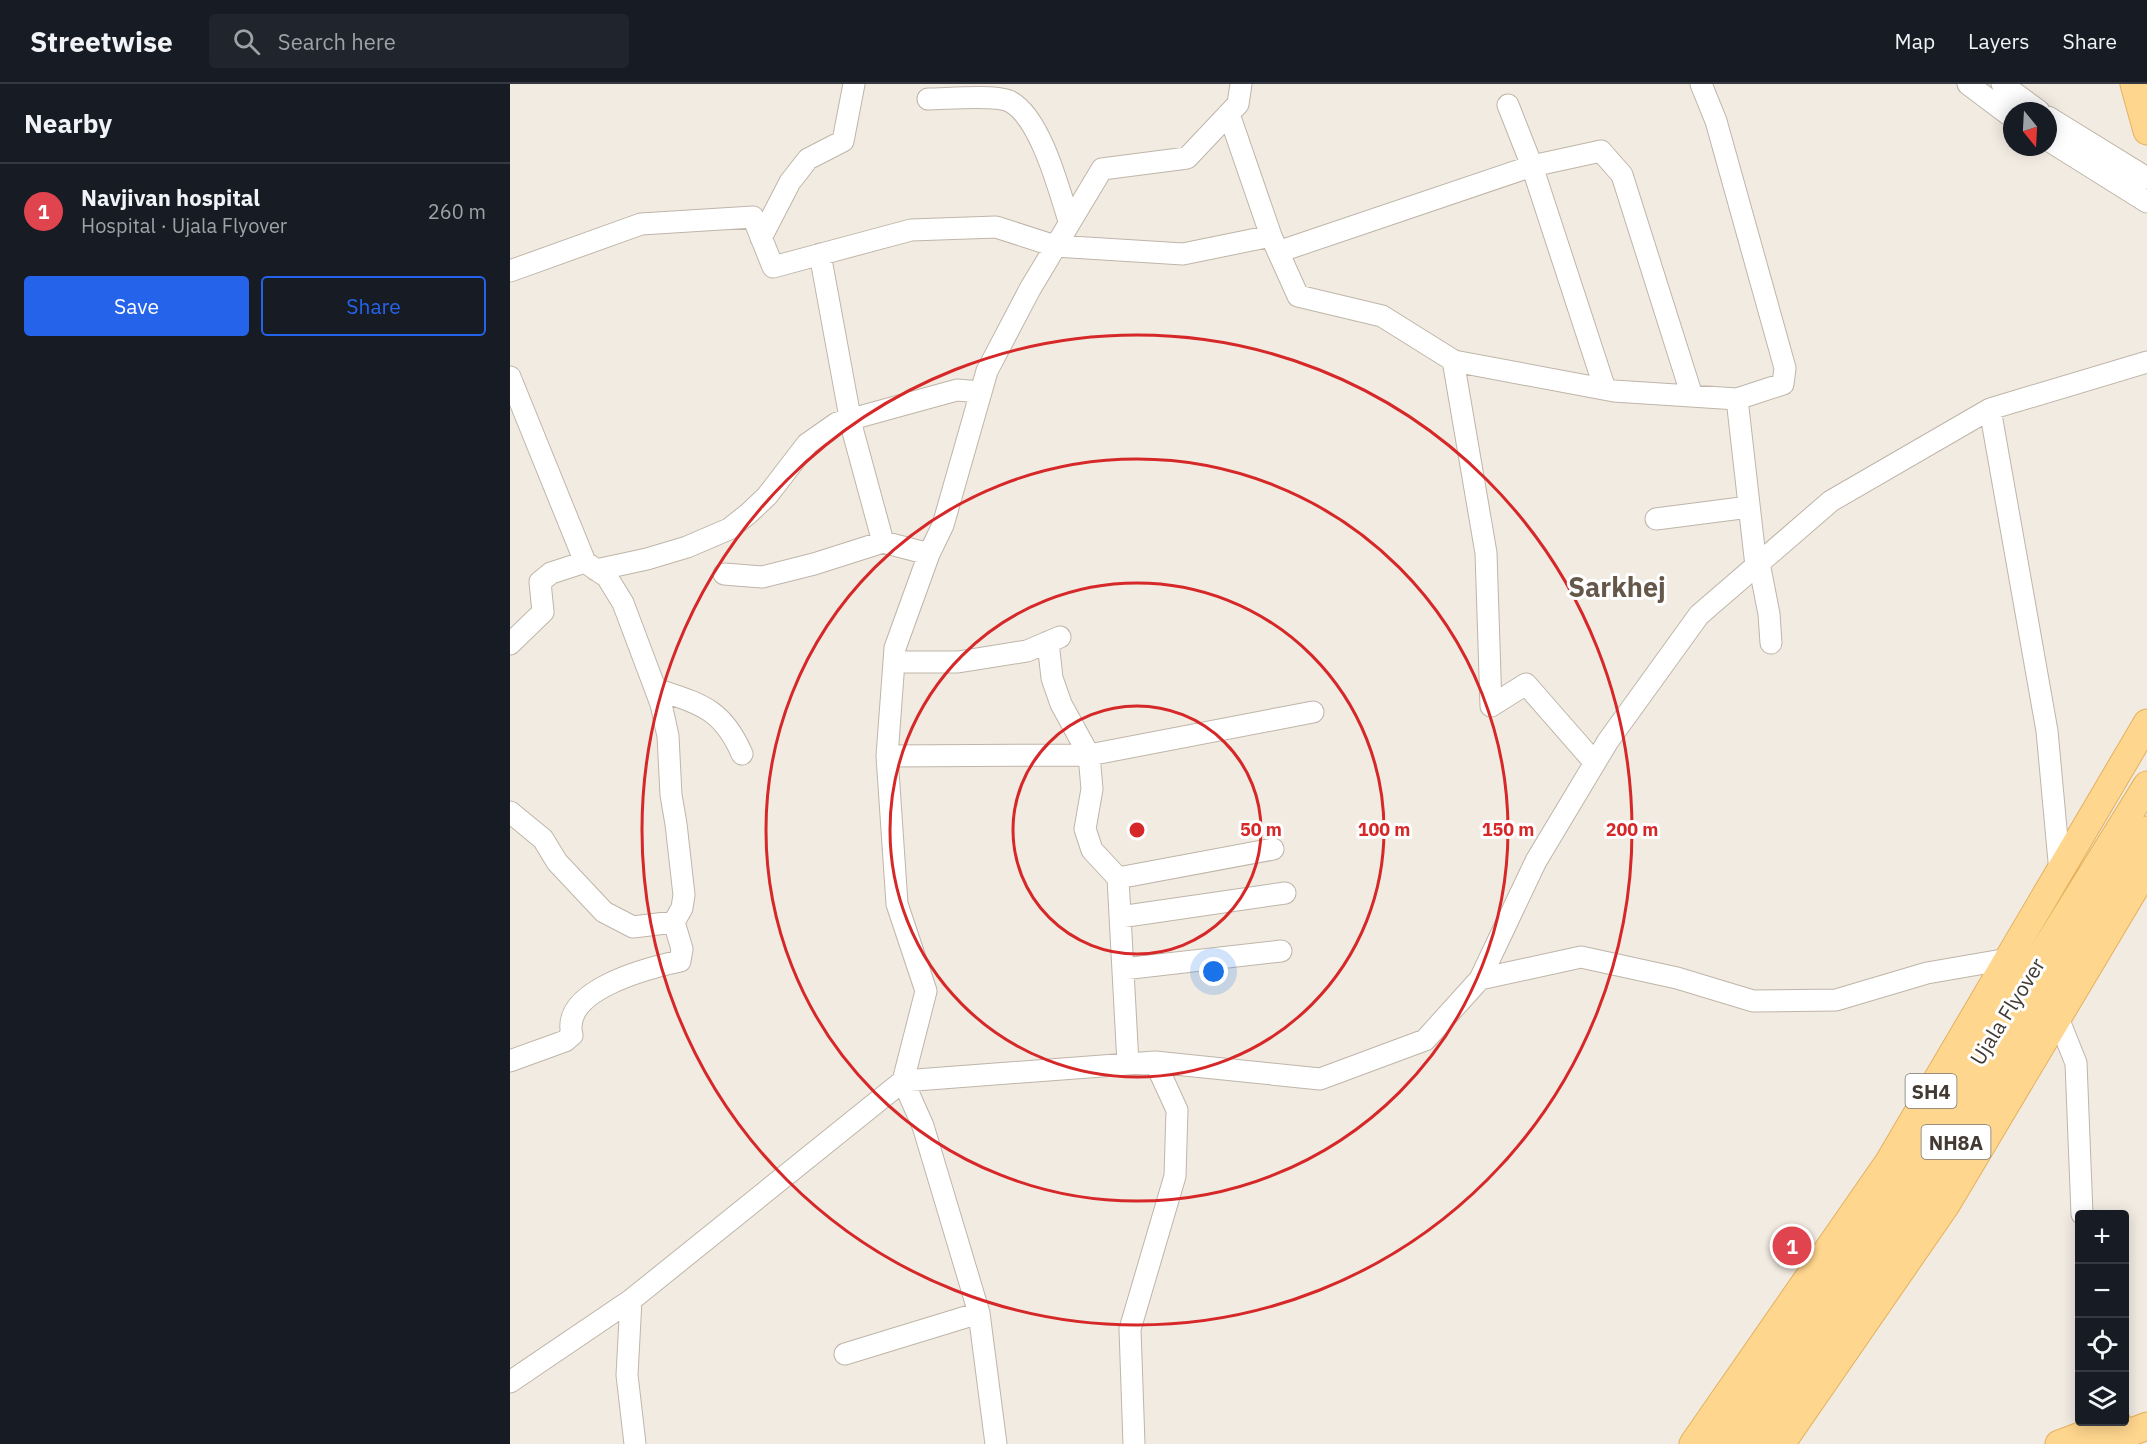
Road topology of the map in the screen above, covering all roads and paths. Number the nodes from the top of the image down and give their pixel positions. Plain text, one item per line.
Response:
1 (854, 84) edge
2 (1241, 84) edge
3 (1701, 84) edge
4 (1968, 84) edge
5 (2001, 84) edge
6 (2134, 84) edge
7 (928, 99) dead end
8 (2026, 102) edge
9 (1508, 105) dead end
10 (2003, 110) edge
11 (1229, 114) junction
12 (2057, 123) edge
13 (2147, 131) edge
14 (2057, 146) edge
15 (1532, 166) junction
16 (2147, 178) edge
17 (2147, 202) edge
18 (1070, 221) junction
19 (761, 238) junction
20 (1275, 244) junction
21 (1055, 246) junction
22 (820, 254) junction
23 (510, 271) edge
24 (1453, 360) junction
25 (2147, 362) edge
26 (510, 377) edge
27 (1605, 389) junction
28 (981, 392) junction
29 (1692, 396) junction
30 (1737, 399) junction
31 (1990, 409) junction
32 (850, 418) junction
33 (1749, 507) junction
34 (1656, 519) dead end
35 (883, 542) junction
36 (929, 554) junction
37 (1757, 564) junction
38 (590, 566) junction
39 (724, 574) dead end
40 (1771, 643) dead end
41 (510, 644) edge
42 (894, 662) junction
43 (656, 689) junction
44 (1313, 712) dead end
45 (2147, 723) edge
46 (742, 754) dead end
47 (1089, 754) junction
48 (887, 756) junction
49 (1595, 763) junction
50 (2147, 785) edge
51 (510, 812) edge
52 (2147, 830) edge
53 (1273, 849) dead end
54 (2147, 868) edge
55 (2060, 872) junction
56 (1118, 878) junction
57 (1285, 893) dead end
58 (1120, 917) junction
59 (674, 922) junction
60 (1281, 951) dead end
61 (2008, 959) junction
62 (1123, 969) junction
63 (1480, 979) junction
64 (2058, 1018) junction
65 (510, 1061) edge
66 (1155, 1062) junction
67 (1128, 1064) junction
68 (903, 1081) junction
69 (2082, 1210) edge
70 (631, 1300) junction
71 (979, 1312) junction
72 (844, 1354) dead end
73 (510, 1382) edge
74 (2147, 1410) edge
75 (2147, 1426) edge
76 (2106, 1430) edge
77 (635, 1444) edge
78 (996, 1444) edge
79 (1134, 1444) edge
80 (1693, 1444) edge
81 (1723, 1444) edge
82 (1751, 1444) edge
83 (1781, 1444) edge
84 (2059, 1444) edge

1 - 19 street
2 - 11 street
3 - 30 street
4 - 10 street
5 - 8 street
6 - 13 main road
7 - 18 street
9 - 15 street
11 - 18 street
11 - 20 street
12 - 16 street
14 - 17 street
15 - 20 street
15 - 27 street
15 - 29 street
18 - 21 street
19 - 22 street
19 - 23 street
20 - 21 street
20 - 24 street
21 - 22 street
21 - 28 street
22 - 32 street
24 - 27 street
24 - 49 street
25 - 31 street
26 - 38 street
27 - 29 street
28 - 32 street
28 - 36 street
29 - 30 street
30 - 33 street
31 - 37 street
31 - 55 street
32 - 35 street
32 - 38 street
33 - 34 street
33 - 37 street
35 - 36 street
35 - 39 street
36 - 42 street
37 - 40 street
37 - 49 street
38 - 41 street
38 - 43 street
42 - 47 street
42 - 48 street
43 - 46 street
43 - 59 street
44 - 47 street
45 - 55 main road, SH4
47 - 48 street
47 - 56 street
48 - 68 street
49 - 63 street
50 - 81 main road, Ujala Flyover / NH8A
51 - 59 street
52 - 82 main road, Ujala Flyover / NH8A
53 - 56 street
54 - 64 main road
55 - 61 main road, SH4
56 - 58 street
57 - 58 street
58 - 62 street
59 - 65 street
60 - 62 street
61 - 63 street
61 - 80 main road, SH4
62 - 67 street
63 - 66 street
64 - 69 street
64 - 83 main road
66 - 67 street
66 - 79 street
67 - 68 street
68 - 70 street
68 - 71 street
70 - 73 street
70 - 77 street
71 - 72 street
71 - 78 street
74 - 76 main road
75 - 76 main road
76 - 84 main road

